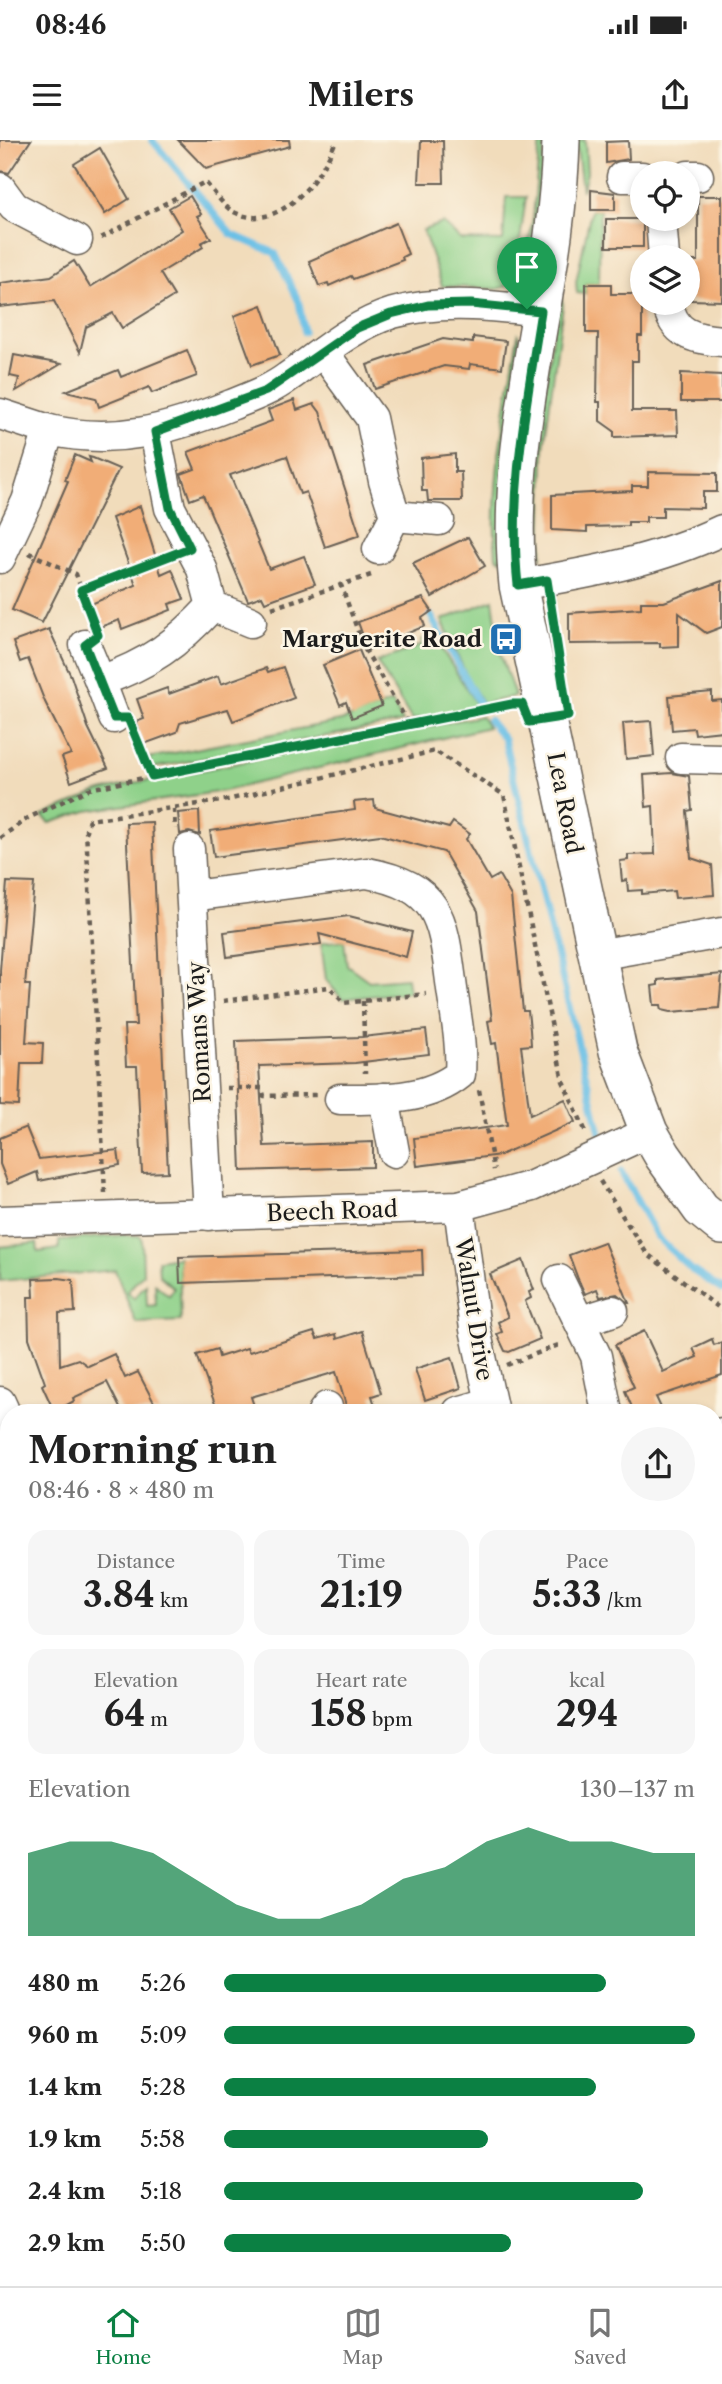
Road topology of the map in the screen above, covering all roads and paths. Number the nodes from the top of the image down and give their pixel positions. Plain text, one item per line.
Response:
1 (336, 140) edge
2 (561, 140) edge
3 (0, 188) edge
4 (76, 240) joint
5 (541, 311) junction
6 (672, 315) edge
7 (722, 341) edge
8 (323, 352) junction
9 (0, 414) edge
10 (49, 430) junction
11 (155, 432) junction
12 (395, 516) junction
13 (439, 520) dead end
14 (722, 530) edge
15 (190, 548) junction
16 (378, 549) joint
17 (3, 550) edge
18 (341, 585) junction
19 (518, 585) junction
20 (81, 590) junction
21 (212, 606) junction
22 (251, 622) joint
23 (85, 645) joint
24 (100, 681) junction
25 (114, 718) joint
26 (549, 720) junction
27 (410, 726) junction
28 (435, 751) dead end
29 (681, 758) dead end
30 (722, 759) edge
31 (152, 776) junction
32 (0, 838) edge
33 (189, 849) dead end
34 (192, 896) junction
35 (722, 933) edge
36 (597, 955) junction
37 (453, 992) junction
38 (363, 1001) junction
39 (198, 1003) junction
40 (460, 1074) junction
41 (202, 1089) junction
42 (363, 1099) junction
43 (649, 1132) junction
44 (394, 1152) dead end
45 (594, 1158) junction
46 (499, 1196) junction
47 (458, 1206) junction
48 (209, 1215) junction
49 (0, 1221) edge
50 (722, 1226) edge
51 (559, 1280) dead end
52 (722, 1310) edge
53 (613, 1311) dead end
54 (584, 1328) junction
55 (482, 1369) junction
56 (490, 1404) edge
57 (606, 1404) edge

1 - 4 path
2 - 5 street, Lea Road
3 - 4 street
5 - 8 street
5 - 19 street, Lea Road
6 - 7 street
8 - 11 street
8 - 12 street
9 - 10 street
10 - 11 street
10 - 17 street
11 - 15 street
12 - 13 street
12 - 16 street
14 - 19 street
15 - 20 path
15 - 21 street
16 - 18 path
17 - 20 path
18 - 22 path
18 - 27 path
19 - 26 street, Lea Road
20 - 23 path
21 - 22 street
21 - 24 street
23 - 24 street
24 - 25 street
25 - 31 path
26 - 27 path
26 - 36 street, Lea Road
27 - 31 path
28 - 45 path
29 - 30 street
31 - 32 path
33 - 34 street, Romans Way
34 - 37 street
34 - 39 street, Romans Way
35 - 36 street
36 - 43 street, Lea Road
37 - 38 path
37 - 40 street
38 - 39 path
38 - 42 path
39 - 41 street, Romans Way
40 - 42 street
40 - 46 path
41 - 42 path
41 - 48 street, Romans Way
42 - 44 street
43 - 45 street, Beech Road
43 - 50 street, Lea Road
45 - 46 street, Beech Road
45 - 52 path
46 - 47 street, Beech Road
47 - 48 street, Beech Road
47 - 55 street, Walnut Drive
48 - 49 street, Beech Road
51 - 54 street
53 - 54 street
54 - 55 path
54 - 57 street
55 - 56 street, Walnut Drive

